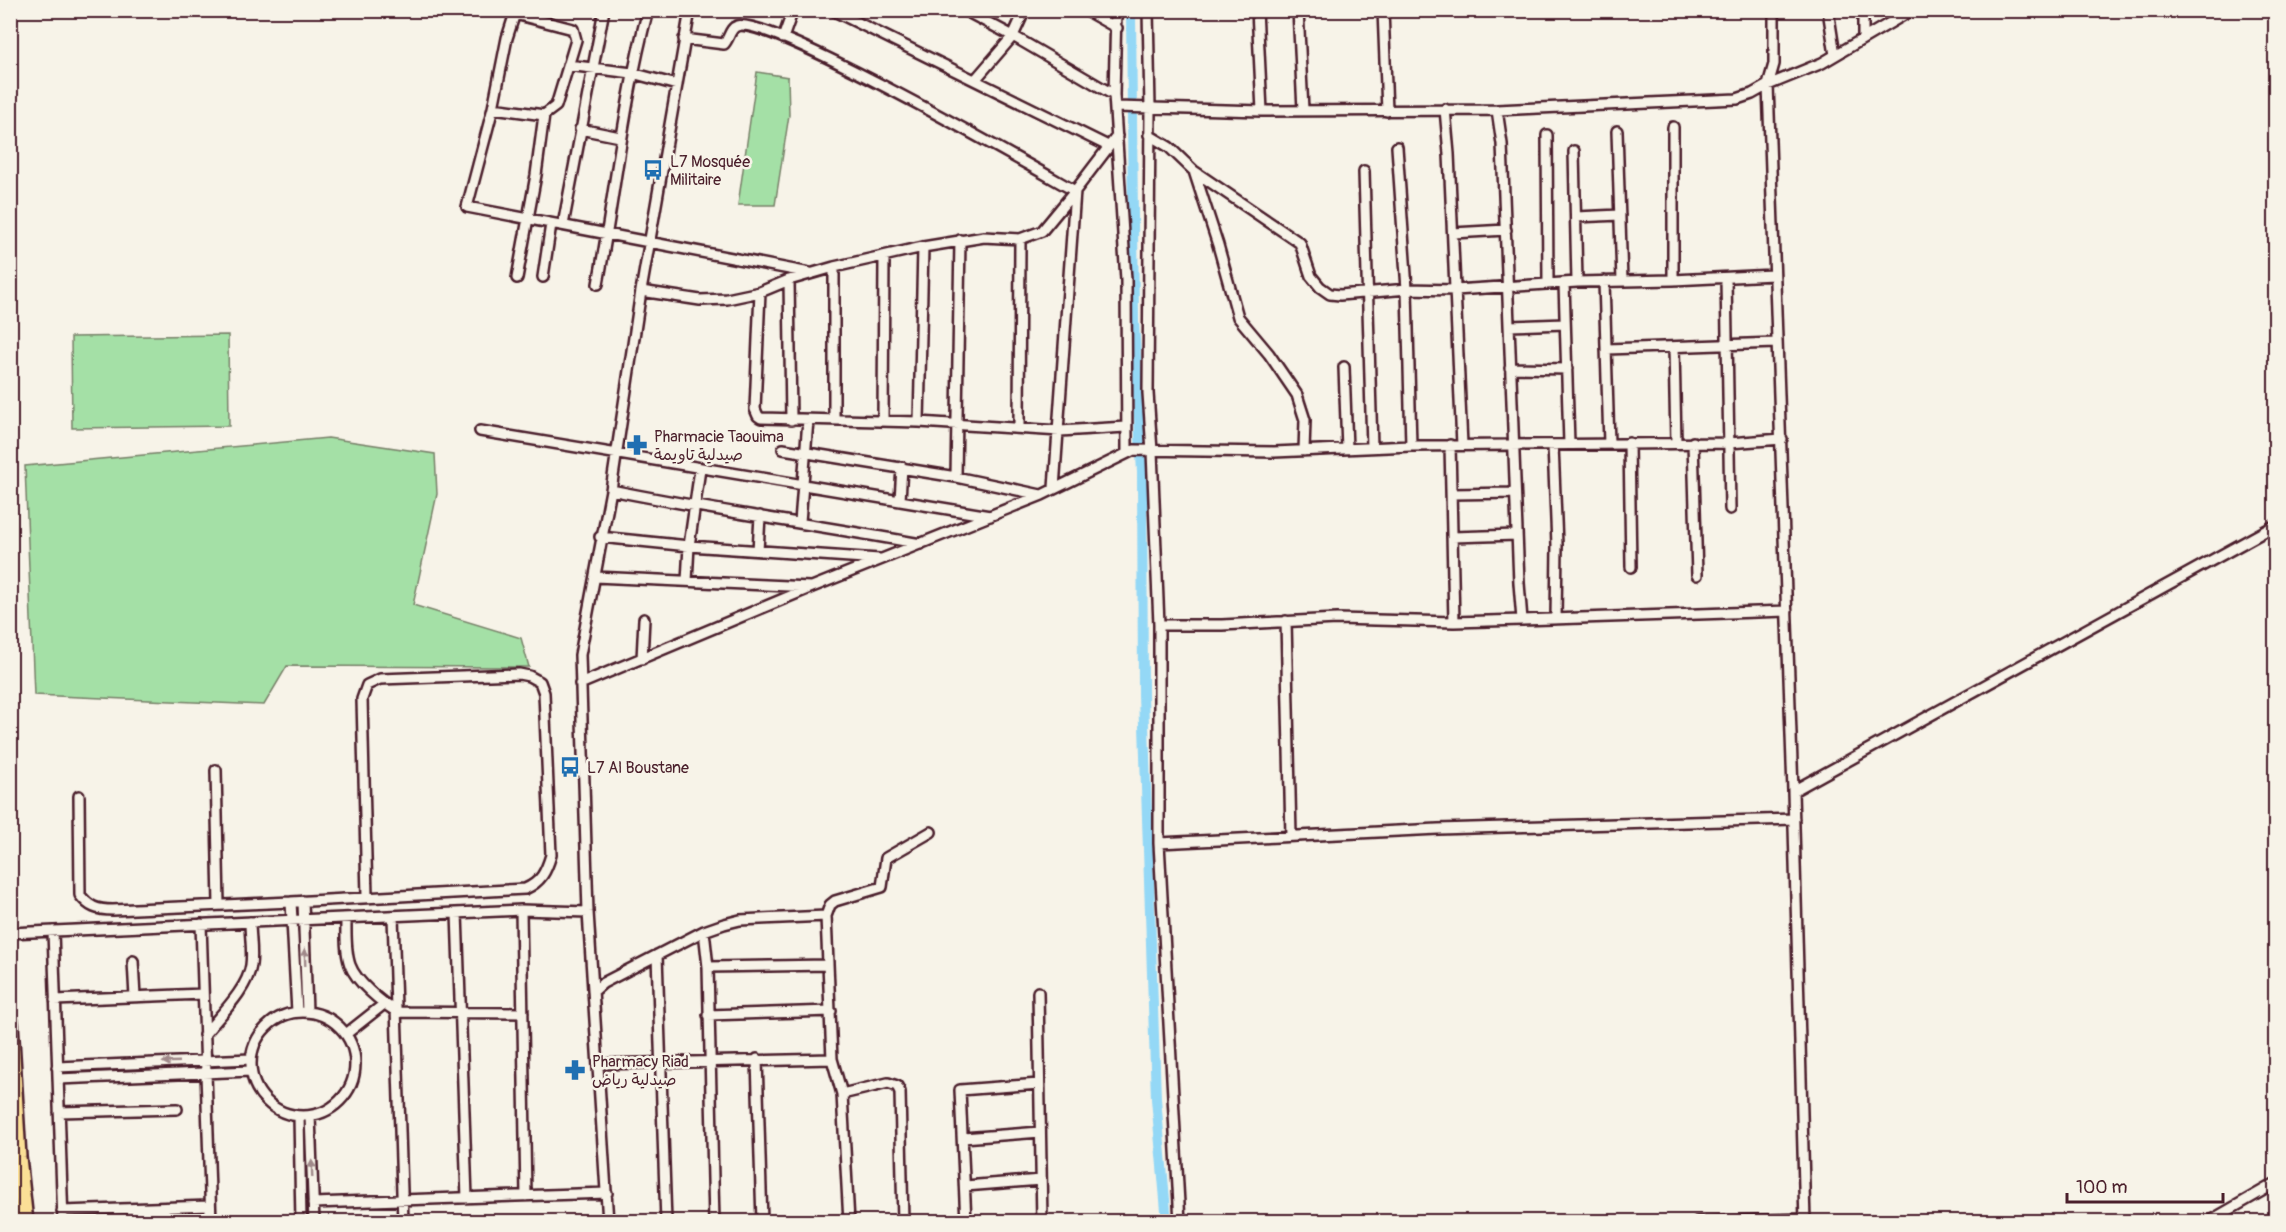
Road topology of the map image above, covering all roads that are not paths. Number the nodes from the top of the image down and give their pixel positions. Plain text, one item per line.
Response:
1 (604, 10) edge
2 (648, 10) edge
3 (690, 10) edge
4 (793, 10) edge
5 (832, 10) edge
6 (963, 10) edge
7 (1085, 10) edge
8 (1116, 10) edge
9 (1148, 10) edge
10 (1257, 10) edge
11 (1298, 10) edge
12 (1383, 10) edge
13 (1774, 10) edge
14 (1828, 10) edge
15 (1863, 10) edge
16 (1912, 10) edge
17 (516, 12) edge
18 (1023, 14) dead end
19 (1117, 28) junction
20 (1012, 36) junction
21 (783, 38) junction
22 (1863, 38) junction
23 (684, 39) junction
24 (1835, 55) junction
25 (568, 65) junction
26 (591, 68) junction
27 (632, 74) junction
28 (975, 81) junction
29 (677, 85) junction
30 (1768, 85) junction
31 (1114, 95) junction
32 (1120, 107) junction
33 (493, 108) junction
34 (1150, 108) junction
35 (1303, 110) junction
36 (1444, 110) junction
37 (1497, 110) junction
38 (1262, 111) junction
39 (1387, 111) junction
40 (544, 115) junction
41 (1673, 127) dead end
42 (580, 129) junction
43 (1617, 131) dead end
44 (1149, 135) junction
45 (1547, 135) dead end
46 (620, 136) junction
47 (1117, 136) junction
48 (1108, 146) junction
49 (1397, 147) dead end
50 (1574, 151) dead end
51 (1194, 171) junction
52 (1364, 171) dead end
53 (1075, 191) junction
54 (1620, 215) junction
55 (1576, 217) junction
56 (528, 219) junction
57 (551, 224) junction
58 (562, 225) junction
59 (1506, 231) junction
60 (1453, 233) junction
61 (607, 235) junction
62 (1020, 239) junction
63 (960, 240) junction
64 (650, 241) junction
65 (922, 247) junction
66 (885, 257) junction
67 (834, 267) junction
68 (813, 273) junction
69 (1773, 275) junction
70 (518, 278) dead end
71 (543, 278) dead end
72 (1726, 279) junction
73 (789, 280) junction
74 (1673, 280) junction
75 (1604, 281) junction
76 (1622, 281) junction
77 (1577, 282) junction
78 (1548, 283) junction
79 (1564, 283) junction
80 (598, 284) dead end
81 (1509, 287) junction
82 (1407, 290) junction
83 (1455, 290) junction
84 (641, 291) junction
85 (760, 292) junction
86 (1367, 294) junction
87 (1565, 324) junction
88 (1509, 326) junction
89 (1776, 343) junction
90 (1726, 345) junction
91 (1674, 347) junction
92 (1607, 349) junction
93 (1344, 367) dead end
94 (1510, 368) junction
95 (1568, 369) junction
96 (791, 420) junction
97 (808, 420) junction
98 (834, 420) junction
99 (883, 421) junction
100 (919, 422) junction
101 (957, 425) junction
102 (1126, 428) junction
103 (1019, 429) junction
104 (480, 431) dead end
105 (1060, 431) junction
106 (1782, 439) junction
107 (1693, 442) junction
108 (1629, 443) junction
109 (1676, 443) junction
110 (1729, 443) junction
111 (1569, 444) junction
112 (1609, 444) junction
113 (1450, 445) junction
114 (1462, 445) junction
115 (1411, 446) junction
116 (1514, 446) junction
117 (1553, 446) junction
118 (1372, 447) junction
119 (783, 449) dead end
120 (1347, 449) junction
121 (1130, 451) junction
122 (1152, 451) junction
123 (1304, 451) junction
124 (805, 452) junction
125 (615, 453) junction
126 (902, 467) junction
127 (700, 469) junction
128 (956, 477) junction
129 (803, 483) junction
130 (1054, 488) junction
131 (611, 490) junction
132 (1515, 493) junction
133 (1452, 494) junction
134 (1042, 495) junction
135 (900, 500) junction
136 (694, 507) junction
137 (1730, 509) dead end
138 (760, 516) junction
139 (992, 516) junction
140 (800, 522) junction
141 (2276, 525) edge
142 (1517, 535) junction
143 (600, 537) junction
144 (1452, 537) junction
145 (921, 544) junction
146 (689, 546) junction
147 (758, 551) junction
148 (882, 560) junction
149 (1631, 567) dead end
150 (1697, 575) dead end
151 (595, 577) junction
152 (687, 581) junction
153 (812, 587) junction
154 (1787, 611) junction
155 (644, 619) dead end
156 (1556, 619) junction
157 (1286, 621) junction
158 (1522, 621) junction
159 (1454, 622) junction
160 (1159, 626) junction
161 (642, 659) junction
162 (580, 684) junction
163 (216, 770) dead end
164 (1793, 791) junction
165 (79, 796) dead end
166 (1794, 819) junction
167 (931, 832) dead end
168 (1291, 836) junction
169 (1159, 843) junction
170 (367, 897) junction
171 (303, 901) junction
172 (291, 902) junction
173 (219, 905) junction
174 (521, 910) junction
175 (588, 912) junction
176 (457, 913) junction
177 (393, 916) junction
178 (826, 916) junction
179 (346, 918) junction
180 (292, 920) junction
181 (303, 920) junction
182 (250, 922) junction
183 (201, 924) junction
184 (52, 931) junction
185 (704, 931) junction
186 (10, 933) edge
187 (657, 955) junction
188 (133, 961) dead end
189 (828, 965) junction
190 (708, 967) junction
191 (594, 991) junction
192 (1038, 992) dead end
193 (203, 994) junction
194 (135, 997) junction
195 (55, 1000) junction
196 (384, 1004) junction
197 (831, 1011) junction
198 (302, 1012) junction
199 (397, 1012) junction
200 (460, 1013) junction
201 (523, 1013) junction
202 (708, 1015) junction
203 (10, 1022) edge
204 (346, 1034) junction
205 (204, 1035) junction
206 (251, 1059) junction
207 (757, 1059) junction
208 (832, 1059) junction
209 (205, 1061) junction
210 (709, 1061) junction
211 (661, 1063) junction
212 (598, 1064) junction
213 (57, 1066) junction
214 (251, 1071) junction
215 (204, 1073) junction
216 (58, 1079) junction
217 (1039, 1084) junction
218 (842, 1094) junction
219 (177, 1108) dead end
220 (59, 1112) junction
221 (299, 1116) junction
222 (310, 1116) junction
223 (1040, 1132) junction
224 (963, 1138) junction
225 (1041, 1180) junction
226 (2276, 1183) edge
227 (965, 1186) junction
228 (607, 1193) junction
229 (526, 1196) junction
230 (467, 1198) junction
231 (402, 1200) junction
232 (313, 1203) junction
233 (209, 1206) junction
234 (62, 1211) junction
235 (1805, 1220) edge
236 (25, 1221) edge
237 (63, 1221) edge
238 (210, 1221) edge
239 (301, 1221) edge
240 (314, 1221) edge
241 (403, 1221) edge
242 (608, 1221) edge
243 (666, 1221) edge
244 (714, 1221) edge
245 (762, 1221) edge
246 (849, 1221) edge
247 (903, 1221) edge
248 (966, 1221) edge
249 (1042, 1221) edge
250 (1180, 1221) edge
251 (1697, 1221) edge
252 (2208, 1221) edge

1 - 26 street
2 - 27 street
3 - 23 street
4 - 21 street
5 - 28 street
6 - 20 street
7 - 19 street
8 - 19 street
9 - 34 street
10 - 38 street
11 - 35 street
12 - 39 street
13 - 30 street
14 - 24 street
15 - 22 street
16 - 22 street
17 - 25 street
17 - 33 street
18 - 20 street
19 - 31 street
20 - 28 street
20 - 31 street
21 - 23 street
21 - 53 street
22 - 24 street
23 - 29 street
24 - 30 street
25 - 26 street
25 - 40 street
26 - 27 street
26 - 42 street
27 - 29 street
27 - 46 street
28 - 48 street
29 - 64 street
30 - 37 street
30 - 69 street
31 - 32 street
32 - 34 street
32 - 47 street
33 - 40 street
33 - 56 street
34 - 38 street
34 - 44 street
35 - 38 street
35 - 39 street
36 - 37 street
36 - 39 street
36 - 60 street
37 - 59 street
40 - 56 street
41 - 74 street
42 - 46 street
42 - 58 street
43 - 54 street
44 - 51 street
44 - 122 street
45 - 78 street
46 - 61 street
47 - 48 street
47 - 102 street
48 - 53 street
49 - 82 street
50 - 55 street
51 - 86 street
51 - 123 street
52 - 86 street
53 - 62 street
53 - 105 street
54 - 55 street
54 - 76 street
55 - 77 street
56 - 57 street
56 - 70 street
57 - 58 street
57 - 71 street
58 - 61 street
59 - 60 street
59 - 81 street
60 - 83 street
61 - 64 street
61 - 80 street
62 - 63 street
62 - 103 street
63 - 65 street
63 - 101 street
64 - 68 street
64 - 84 street
65 - 66 street
65 - 100 street
66 - 67 street
66 - 99 street
67 - 68 street
67 - 98 street
68 - 73 street
69 - 72 street
69 - 89 street
72 - 74 street
72 - 90 street
73 - 85 street
73 - 96 street
74 - 76 street
75 - 76 street
75 - 77 street
75 - 92 street
77 - 79 street
78 - 79 street
78 - 81 street
79 - 87 street
81 - 83 street
81 - 88 street
82 - 83 street
82 - 86 street
82 - 115 street
83 - 114 street
84 - 85 street
84 - 125 street
85 - 96 street
86 - 118 street
87 - 88 street
87 - 95 street
88 - 94 street
89 - 90 street
89 - 106 street
90 - 91 street
90 - 110 street
91 - 92 street
91 - 109 street
92 - 112 street
93 - 120 street
94 - 95 street
94 - 116 street
95 - 111 street
96 - 97 street
97 - 98 street
97 - 124 street
98 - 99 street
99 - 100 street
100 - 101 street
101 - 103 street
101 - 128 street
102 - 105 street
102 - 121 street
103 - 105 street
104 - 125 street
105 - 130 street
106 - 110 street
106 - 154 street
107 - 109 street
107 - 110 street
107 - 150 street
108 - 109 street
108 - 112 street
108 - 149 street
110 - 137 street
111 - 112 street
111 - 117 street
113 - 114 street
113 - 115 street
113 - 133 street
114 - 116 street
115 - 118 street
116 - 117 street
116 - 132 street
117 - 156 street
118 - 120 street
119 - 124 street
120 - 123 street
121 - 122 street
121 - 130 street
122 - 123 street
122 - 160 street
124 - 126 street
124 - 129 street
125 - 127 street
125 - 131 street
126 - 128 street
126 - 135 street
127 - 129 street
127 - 136 street
128 - 134 street
129 - 135 street
129 - 140 street
130 - 134 street
131 - 136 street
131 - 143 street
132 - 133 street
132 - 142 street
133 - 144 street
134 - 139 street
135 - 139 street
136 - 138 street
136 - 146 street
138 - 140 street
138 - 147 street
139 - 145 street
140 - 145 street
141 - 164 street
142 - 144 street
142 - 158 street
143 - 146 street
143 - 151 street
144 - 159 street
145 - 148 street
146 - 147 street
146 - 152 street
147 - 148 street
148 - 153 street
151 - 152 street
151 - 162 street
152 - 153 street
153 - 161 street
154 - 156 street
154 - 164 street
155 - 161 street
156 - 158 street
157 - 159 street
157 - 160 street
157 - 168 street
158 - 159 street
160 - 169 street
161 - 162 street
162 - 175 street
163 - 173 street
164 - 166 street
165 - 173 street
166 - 168 street
166 - 235 street
167 - 178 street
168 - 169 street
169 - 250 street
170 - 170 street
170 - 171 street
171 - 172 street
171 - 181 street
172 - 173 street
172 - 180 street
174 - 175 street
174 - 176 street
174 - 201 street
175 - 191 street
176 - 177 street
176 - 200 street
177 - 179 street
177 - 199 street
178 - 185 street
178 - 189 street
179 - 181 street
179 - 196 street
180 - 181 street
180 - 182 street
180 - 198 street
198 -> 181 street
182 - 183 street
182 - 205 street
183 - 184 street
183 - 193 street
184 - 186 street
184 - 195 street
185 - 187 street
185 - 190 street
187 - 191 street
187 - 211 street
188 - 194 street
189 - 190 street
189 - 197 street
190 - 202 street
191 - 212 street
192 - 217 street
193 - 194 street
193 - 205 street
194 - 195 street
195 - 213 street
196 - 199 street
196 - 204 street
197 - 202 street
197 - 208 street
198 - 204 street
198 - 206 street
199 - 200 street
199 - 231 street
200 - 201 street
200 - 230 street
201 - 229 street
202 - 210 street
203 - 236 main road
204 - 222 street
205 - 209 street
206 - 209 street
206 - 214 street
207 - 208 street
207 - 210 street
207 - 245 street
208 - 218 street
209 -> 213 street
209 - 215 street
210 - 211 street
210 - 244 street
211 - 212 street
211 - 243 street
212 - 228 street
213 - 216 street
214 - 215 street
214 - 221 street
215 - 216 street
215 - 233 street
216 - 220 street
217 - 223 street
217 - 224 street
218 - 246 street
218 - 247 street
219 - 220 street
220 - 234 street
221 - 222 street
221 - 239 street
232 -> 222 street
223 - 224 street
223 - 225 street
224 - 227 street
225 - 227 street
225 - 249 street
226 - 252 street
227 - 248 street
228 - 229 street
228 - 242 street
229 - 230 street
230 - 231 street
231 - 232 street
231 - 241 street
232 - 240 street
233 - 234 street
233 - 238 street
234 - 237 street
235 - 251 street

